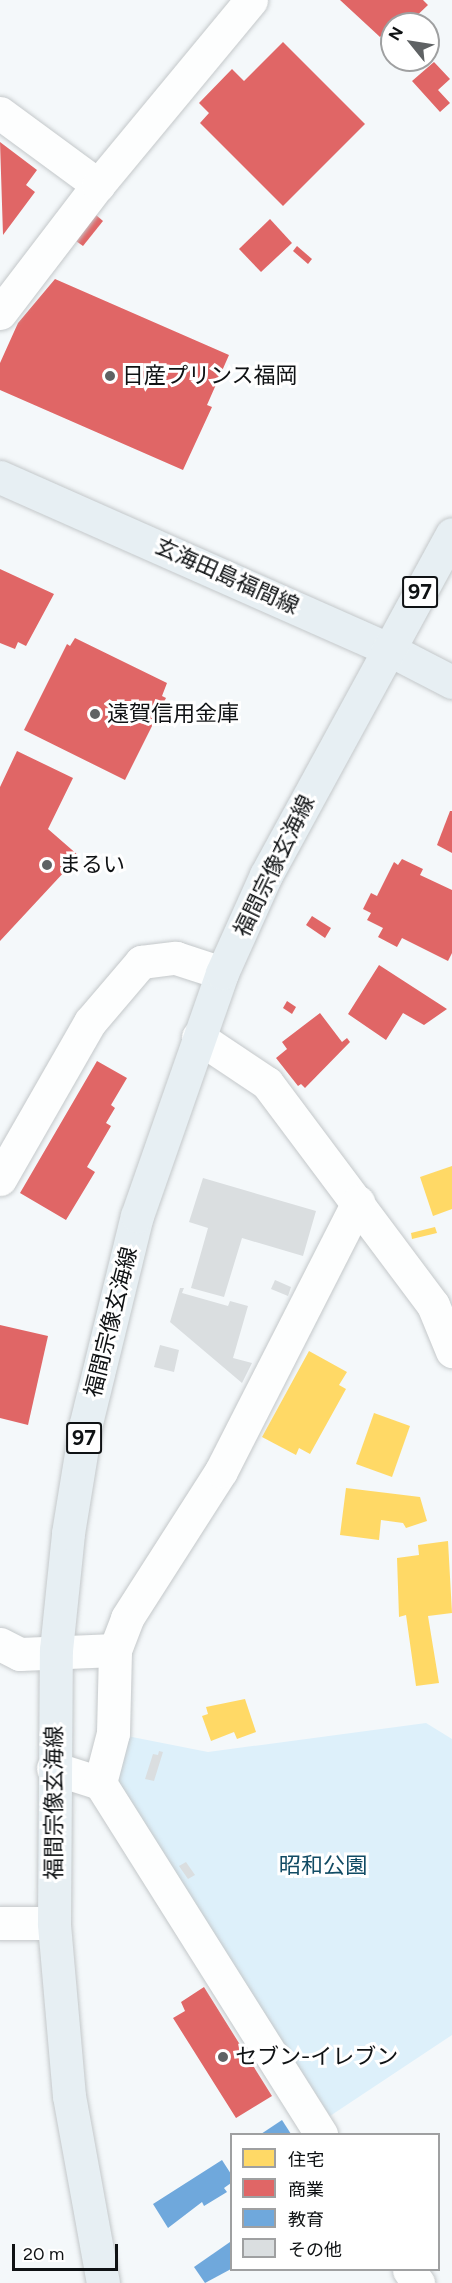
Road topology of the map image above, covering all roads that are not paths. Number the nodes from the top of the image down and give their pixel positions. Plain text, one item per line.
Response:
1 (251, 0) edge
2 (0, 113) edge
3 (98, 184) junction
4 (0, 313) edge
5 (0, 477) edge
6 (452, 534) edge
7 (388, 649) junction
8 (452, 682) edge
9 (222, 974) junction
10 (198, 1037) junction
11 (0, 1179) edge
12 (358, 1202) junction
13 (452, 1351) edge
14 (0, 1644) edge
15 (56, 1650) junction
16 (115, 1650) junction
17 (53, 1768) junction
18 (100, 1783) junction
19 (0, 1923) edge
20 (54, 1923) junction
21 (320, 2133) edge
22 (103, 2283) edge

1 - 3 street
2 - 3 street
3 - 4 street
5 - 7 main road, 玄海田島福間線
6 - 7 main road, 福間宗像玄海線 / 97
7 - 8 main road, 玄海田島福間線
7 - 9 main road, 福間宗像玄海線 / 97
9 - 10 main road, 福間宗像玄海線 / 97
9 - 11 street
10 - 12 street
10 - 15 main road, 福間宗像玄海線 / 97
12 - 13 street
12 - 16 street
14 - 15 street
15 - 16 street
15 - 17 main road, 福間宗像玄海線 / 97
16 - 18 street
17 - 18 street
17 - 20 main road, 福間宗像玄海線 / 97
18 - 21 street
19 - 20 street
20 - 22 main road, 福間宗像玄海線 / 97

